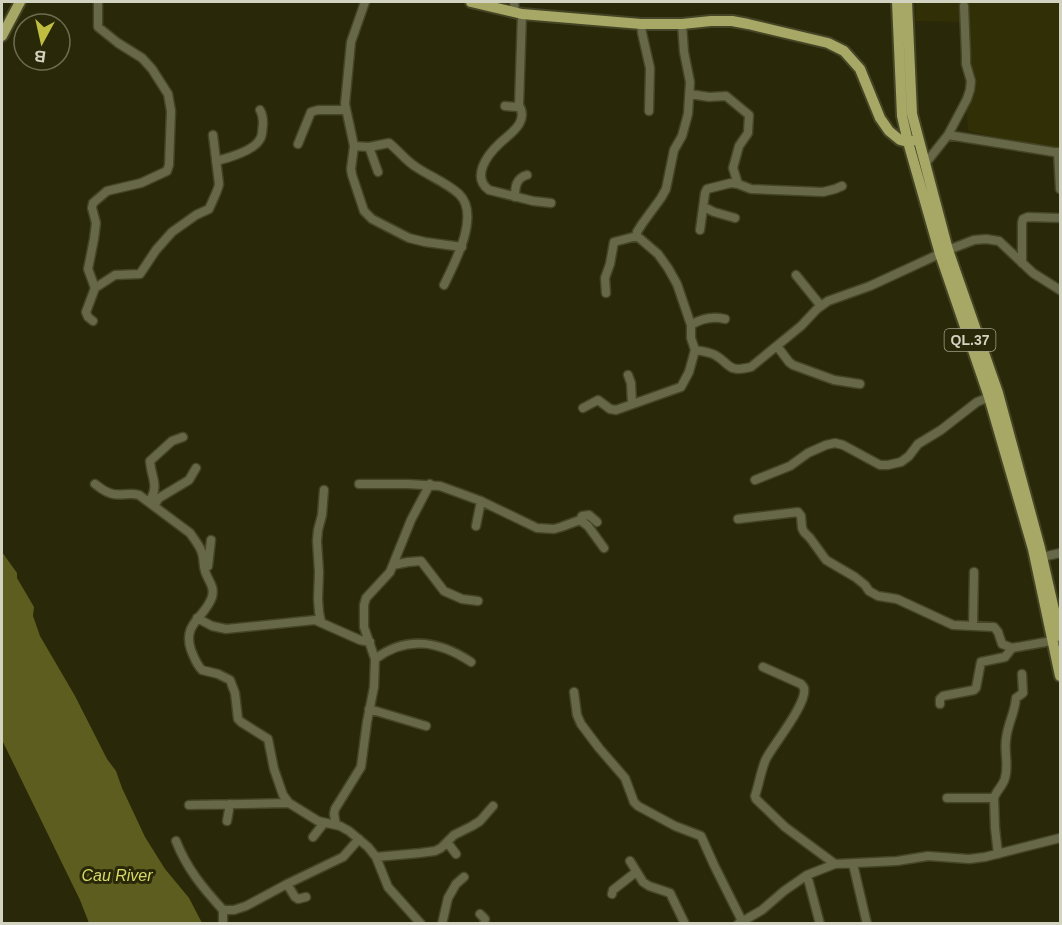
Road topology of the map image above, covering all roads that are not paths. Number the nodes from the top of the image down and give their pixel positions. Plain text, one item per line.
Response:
1 (20, 2) edge
2 (98, 2) edge
3 (365, 2) edge
4 (471, 2) edge
5 (897, 2) edge
6 (907, 2) edge
7 (964, 6) dead end
8 (517, 9) edge
9 (641, 24) junction
10 (682, 24) junction
11 (2, 36) edge
12 (690, 94) junction
13 (519, 105) junction
14 (505, 106) dead end
15 (260, 110) dead end
16 (346, 110) junction
17 (649, 111) dead end
18 (213, 135) dead end
19 (948, 135) junction
20 (913, 141) junction
21 (298, 144) dead end
22 (354, 146) junction
23 (369, 147) junction
24 (1059, 153) edge
25 (216, 161) junction
26 (925, 164) junction
27 (378, 172) dead end
28 (527, 174) dead end
29 (738, 184) junction
30 (842, 186) dead end
31 (1060, 189) edge
32 (514, 197) junction
33 (551, 203) dead end
34 (704, 207) junction
35 (735, 218) dead end
36 (1060, 218) edge
37 (700, 230) dead end
38 (637, 236) junction
39 (462, 247) junction
40 (944, 252) junction
41 (1022, 263) junction
42 (796, 275) dead end
43 (444, 285) dead end
44 (95, 288) junction
45 (1060, 290) edge
46 (606, 293) dead end
47 (821, 306) junction
48 (725, 320) dead end
49 (93, 321) dead end
50 (691, 325) junction
51 (777, 346) junction
52 (695, 350) junction
53 (628, 375) dead end
54 (860, 384) dead end
55 (994, 395) junction
56 (632, 404) junction
57 (583, 408) dead end
58 (183, 437) dead end
59 (196, 468) dead end
60 (755, 480) dead end
61 (95, 484) dead end
62 (359, 484) dead end
63 (430, 484) junction
64 (324, 490) dead end
65 (481, 501) junction
66 (152, 504) junction
67 (738, 519) dead end
68 (580, 520) junction
69 (597, 522) dead end
70 (476, 526) dead end
71 (211, 540) dead end
72 (604, 548) dead end
73 (1060, 553) edge
74 (1060, 558) edge
75 (1039, 560) junction
76 (393, 565) junction
77 (206, 572) junction
78 (974, 572) dead end
79 (478, 601) dead end
80 (197, 618) junction
81 (321, 622) junction
82 (973, 626) junction
83 (1058, 639) edge
84 (370, 642) junction
85 (1012, 648) junction
86 (375, 659) junction
87 (471, 662) dead end
88 (763, 667) dead end
89 (1022, 674) dead end
90 (1060, 676) edge
91 (574, 692) dead end
92 (940, 704) dead end
93 (369, 709) junction
94 (426, 726) dead end
95 (946, 798) dead end
96 (994, 798) junction
97 (290, 803) junction
98 (230, 804) junction
99 (189, 805) dead end
100 (493, 806) dead end
101 (227, 821) dead end
102 (324, 823) junction
103 (336, 825) junction
104 (312, 837) dead end
105 (1060, 838) edge
106 (359, 839) junction
107 (176, 841) dead end
108 (447, 843) junction
109 (456, 854) dead end
110 (998, 854) junction
111 (376, 857) junction
112 (630, 861) dead end
113 (835, 864) junction
114 (853, 864) junction
115 (636, 872) junction
116 (807, 875) junction
117 (464, 877) dead end
118 (286, 884) junction
119 (612, 894) dead end
120 (306, 897) dead end
121 (223, 910) junction
122 (740, 922) edge
123 (223, 924) edge
124 (421, 924) edge
125 (442, 924) edge
126 (685, 924) edge
127 (820, 924) edge
128 (867, 924) edge

1 - 11 main road
2 - 44 street
3 - 16 street
4 - 8 main road
5 - 20 main road, QL.37
6 - 20 main road, QL.37
7 - 19 street
8 - 9 main road
8 - 13 street
9 - 10 main road
9 - 17 street
10 - 12 street
10 - 20 main road
12 - 29 street
12 - 38 street
13 - 14 street
13 - 32 street
15 - 25 street
16 - 21 street
16 - 22 street
18 - 25 street
19 - 24 street
19 - 26 street
20 - 26 main road, QL.37
20 - 40 main road, QL.37
22 - 23 street
22 - 39 street
23 - 27 street
23 - 39 street
24 - 31 street
25 - 44 street
26 - 40 main road, QL.37
28 - 32 street
29 - 30 street
29 - 34 street
32 - 33 street
34 - 35 street
34 - 37 street
36 - 41 street
38 - 46 street
38 - 50 street
39 - 43 street
40 - 41 street
40 - 47 street
40 - 55 main road, QL.37
41 - 45 street
42 - 47 street
44 - 49 street
47 - 51 street
48 - 50 street
50 - 52 street
51 - 52 street
51 - 54 street
52 - 56 street
53 - 56 street
55 - 60 street
55 - 75 main road, QL.37
56 - 57 street
58 - 66 street
59 - 66 street
61 - 66 street
62 - 63 street
63 - 65 street
63 - 76 street
64 - 81 street
65 - 68 street
65 - 70 street
66 - 77 street
67 - 82 street
68 - 69 street
68 - 72 street
71 - 77 street
73 - 75 street
74 - 75 street
75 - 83 main road, QL.37
76 - 79 street
76 - 84 street
77 - 80 street
78 - 82 street
80 - 81 street
80 - 97 street
81 - 84 street
82 - 85 street
83 - 85 street
83 - 90 main road, QL.37
84 - 86 street
85 - 92 street
86 - 87 street
86 - 93 street
88 - 113 street
89 - 96 street
91 - 122 street
93 - 94 street
93 - 103 street
95 - 96 street
96 - 110 street
97 - 98 street
97 - 102 street
98 - 99 street
98 - 101 street
100 - 108 street
102 - 103 street
102 - 104 street
103 - 106 street
105 - 110 street
106 - 111 street
106 - 118 street
107 - 121 street
108 - 109 street
108 - 111 street
110 - 114 street
111 - 124 street
112 - 115 street
113 - 114 street
113 - 116 street
114 - 128 street
115 - 119 street
115 - 126 street
116 - 122 street
116 - 127 street
117 - 125 street
118 - 120 street
118 - 121 street
121 - 123 street

